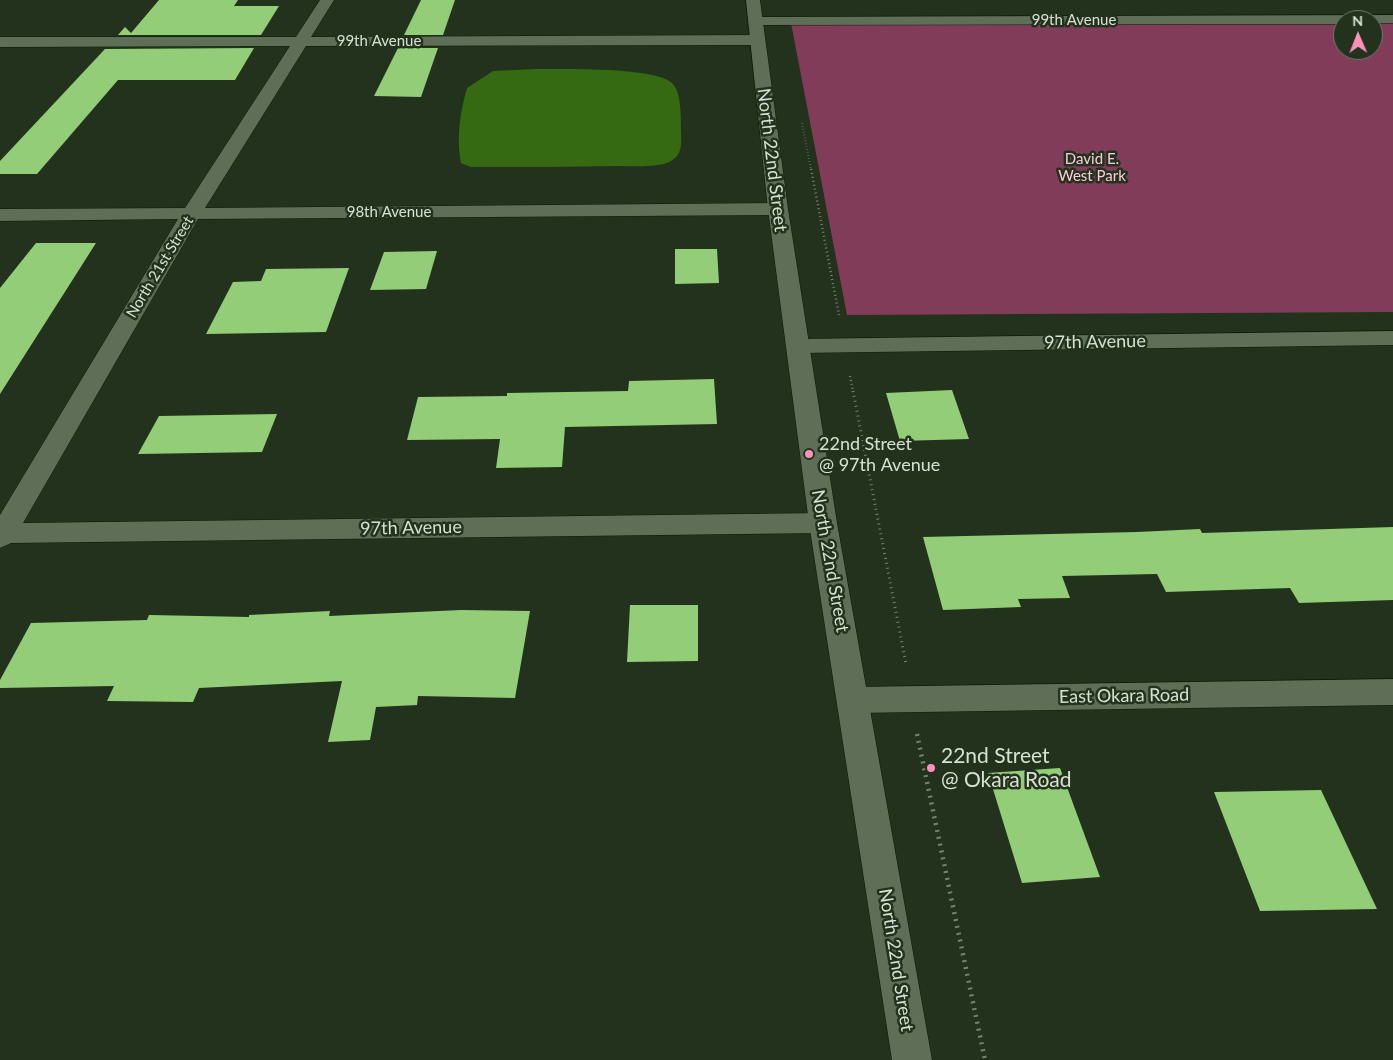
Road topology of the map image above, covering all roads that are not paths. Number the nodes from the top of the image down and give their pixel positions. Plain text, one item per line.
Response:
1 (327, 0) edge
2 (1393, 19) edge
3 (755, 21) edge
4 (302, 41) junction
5 (0, 42) edge
6 (778, 209) junction
7 (191, 214) junction
8 (0, 215) edge
9 (1393, 338) edge
10 (798, 346) junction
11 (823, 523) junction
12 (1, 535) edge
13 (1393, 692) edge
14 (854, 700) junction
15 (912, 1060) edge

1 - 4 street, North 21st Street
2 - 3 street, 99th Avenue
3 - 4 street, 99th Avenue
3 - 6 street, North 22nd Street
4 - 5 street, 99th Avenue
4 - 7 street, North 21st Street
6 - 7 street, 98th Avenue
6 - 10 street, North 22nd Street
7 - 8 street, 98th Avenue
7 - 12 street, North 21st Street
9 - 10 street, 97th Avenue
10 - 11 street, North 22nd Street
11 - 12 street, 97th Avenue
11 - 14 street, North 22nd Street
13 - 14 street, East Okara Road
14 - 15 street, North 22nd Street

